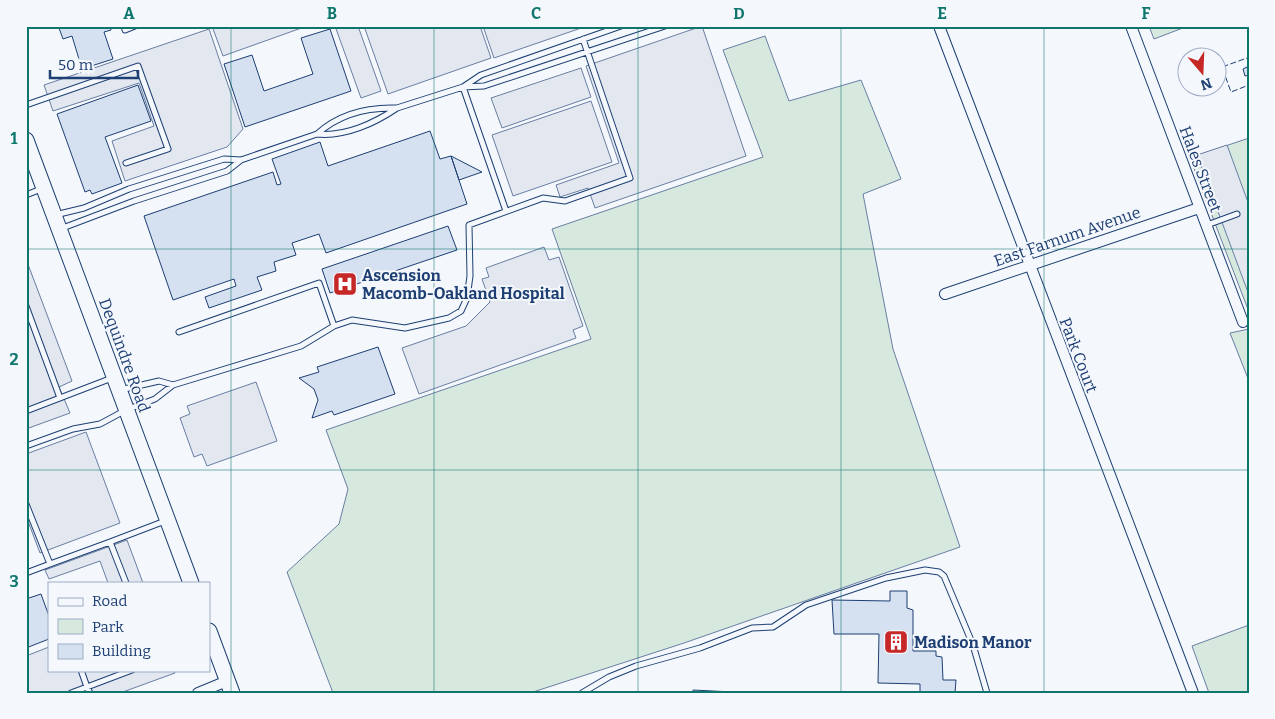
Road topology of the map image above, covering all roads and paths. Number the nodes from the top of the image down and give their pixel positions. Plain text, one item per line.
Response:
1 (124, 26) edge
2 (135, 26) edge
3 (621, 26) edge
4 (665, 26) edge
5 (939, 26) edge
6 (1131, 26) edge
7 (583, 39) junction
8 (588, 52) junction
9 (463, 87) junction
10 (26, 105) edge
11 (397, 108) junction
12 (318, 134) junction
13 (26, 140) edge
14 (241, 160) junction
15 (126, 163) dead end
16 (44, 188) junction
17 (26, 195) edge
18 (1199, 208) junction
19 (506, 211) junction
20 (1237, 214) dead end
21 (57, 222) junction
22 (1206, 225) junction
23 (1029, 265) junction
24 (945, 294) dead end
25 (26, 306) edge
26 (1246, 322) edge
27 (334, 326) junction
28 (179, 332) dead end
29 (117, 384) junction
30 (173, 385) junction
31 (60, 398) junction
32 (126, 410) junction
33 (26, 411) edge
34 (26, 446) edge
35 (26, 504) edge
36 (168, 520) junction
37 (110, 542) junction
38 (50, 564) junction
39 (26, 573) edge
40 (126, 582) edge
41 (191, 582) edge
42 (210, 634) edge
43 (82, 672) edge
44 (126, 672) edge
45 (87, 686) junction
46 (230, 687) edge
47 (71, 693) edge
48 (90, 693) edge
49 (198, 693) edge
50 (582, 693) edge
51 (987, 693) edge
52 (1193, 693) edge

1 - 2 lane
3 - 7 lane
4 - 8 lane
5 - 23 street, Park Court
6 - 18 street, Hales Street
7 - 8 lane
7 - 9 lane
8 - 9 lane
8 - 19 lane
9 - 11 lane
9 - 19 lane
10 - 15 lane
11 - 12 lane
11 - 12 lane
12 - 14 lane
13 - 16 main road, Dequindre Road
14 - 21 lane
14 - 21 lane
16 - 17 lane
16 - 21 main road, Dequindre Road
18 - 22 street, Hales Street
18 - 23 street, East Farnum Avenue
19 - 27 lane
20 - 22 lane
21 - 29 main road, Dequindre Road
22 - 26 street, Hales Street
23 - 24 street, East Farnum Avenue
23 - 52 street, Park Court
25 - 31 lane
27 - 28 lane
27 - 30 lane
29 - 30 lane
29 - 31 lane
29 - 32 main road, Dequindre Road
30 - 32 lane
31 - 33 lane
32 - 34 lane
32 - 36 main road, Dequindre Road
35 - 38 lane
36 - 37 lane
36 - 41 main road, Dequindre Road
37 - 38 lane
37 - 40 lane
38 - 39 lane
42 - 46 main road
43 - 45 lane
44 - 45 lane
45 - 47 lane
45 - 48 lane
46 - 49 street
50 - 51 lane

